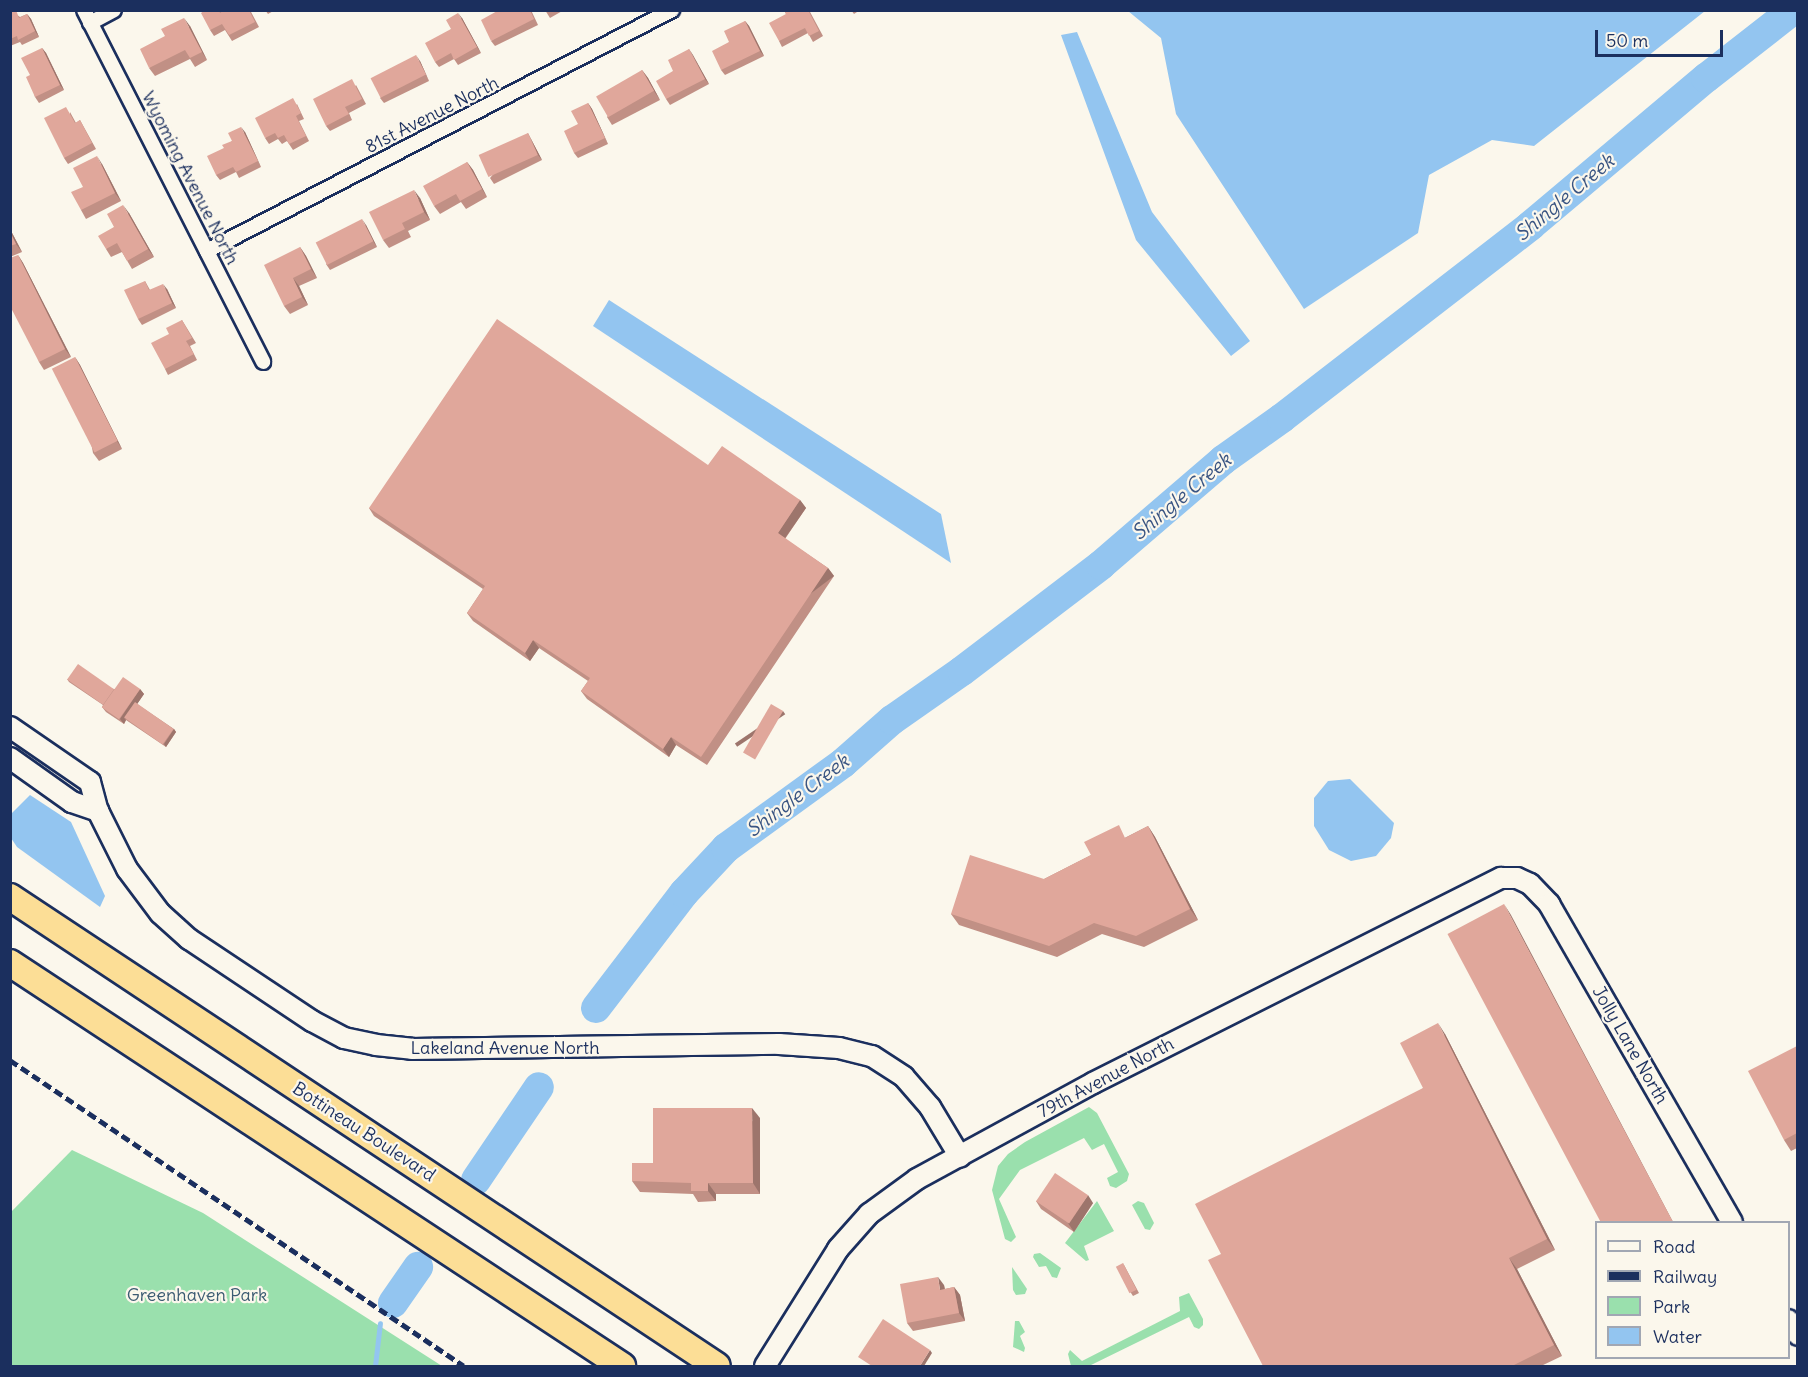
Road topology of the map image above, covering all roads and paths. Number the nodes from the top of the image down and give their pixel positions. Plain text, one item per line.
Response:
1 (114, 10) edge
2 (672, 10) edge
3 (87, 17) edge
4 (207, 251) junction
5 (263, 362) dead end
6 (10, 727) edge
7 (10, 758) edge
8 (98, 811) junction
9 (1517, 878) joint
10 (10, 897) edge
11 (10, 963) edge
12 (960, 1157) junction
13 (1731, 1221) edge
14 (622, 1366) edge
15 (717, 1366) edge
16 (765, 1366) edge

1 - 3 street
2 - 4 street, 81st Avenue North
3 - 4 street, Wyoming Avenue North
4 - 5 street, Wyoming Avenue North
6 - 8 street, Lakeland Avenue North
7 - 8 street
8 - 12 street, Lakeland Avenue North
9 - 12 street, 79th Avenue North
9 - 13 street, Jolly Lane North
10 - 15 highway, Bottineau Boulevard
11 - 14 highway
12 - 16 street, 79th Avenue North

